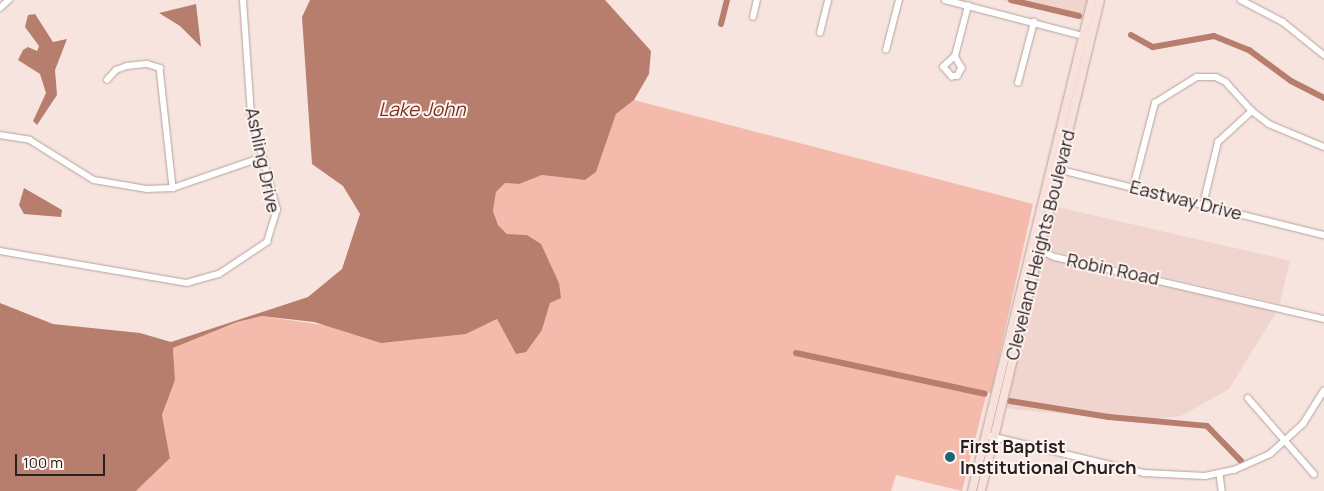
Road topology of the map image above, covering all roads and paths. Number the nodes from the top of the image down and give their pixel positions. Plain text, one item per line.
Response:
1 (9, 0) edge
2 (244, 0) edge
3 (757, 0) edge
4 (828, 0) edge
5 (899, 0) edge
6 (945, 0) edge
7 (1092, 0) edge
8 (1100, 0) edge
9 (1241, 0) edge
10 (968, 6) junction
11 (0, 8) edge
12 (753, 17) dead end
13 (1034, 22) junction
14 (820, 34) dead end
15 (1087, 37) junction
16 (886, 50) dead end
17 (1324, 55) edge
18 (955, 56) dead end
19 (107, 80) dead end
20 (1018, 83) dead end
21 (1252, 111) junction
22 (0, 136) edge
23 (1324, 148) edge
24 (1053, 157) junction
25 (260, 158) junction
26 (1059, 165) junction
27 (173, 188) junction
28 (1133, 188) junction
29 (1202, 205) junction
30 (1324, 234) edge
31 (1032, 246) junction
32 (0, 251) edge
33 (1039, 252) junction
34 (1324, 319) edge
35 (1011, 350) junction
36 (1324, 391) edge
37 (1248, 398) dead end
38 (990, 436) junction
39 (1286, 441) junction
40 (1220, 474) junction
41 (1314, 474) dead end
42 (972, 491) edge
43 (981, 491) edge
44 (1222, 491) edge

1 - 11 street
2 - 25 street, Ashling Drive
3 - 12 street
4 - 14 street
5 - 16 street
6 - 10 street
7 - 15 street, Cleveland Heights Boulevard
8 - 15 street, Cleveland Heights Boulevard
9 - 17 street
10 - 13 street
10 - 18 street
13 - 15 street
13 - 20 street
15 - 24 street, Cleveland Heights Boulevard
15 - 26 street, Cleveland Heights Boulevard
19 - 27 street
21 - 23 street
21 - 28 street
21 - 29 street
22 - 27 street
24 - 26 street, Eastway Drive
24 - 31 street, Cleveland Heights Boulevard
25 - 27 street
25 - 32 street, Ashling Drive
26 - 28 street, Eastway Drive
26 - 33 street, Cleveland Heights Boulevard
28 - 29 street, Eastway Drive
29 - 30 street, Eastway Drive
31 - 33 street, Robin Road
31 - 35 street, Cleveland Heights Boulevard
33 - 34 street, Robin Road
33 - 35 street, Cleveland Heights Boulevard
35 - 38 street, Cleveland Heights Boulevard
36 - 39 street
37 - 39 street
38 - 40 street
38 - 42 street, Cleveland Heights Boulevard
38 - 43 street, Cleveland Heights Boulevard
39 - 40 street
39 - 41 street
40 - 44 street

